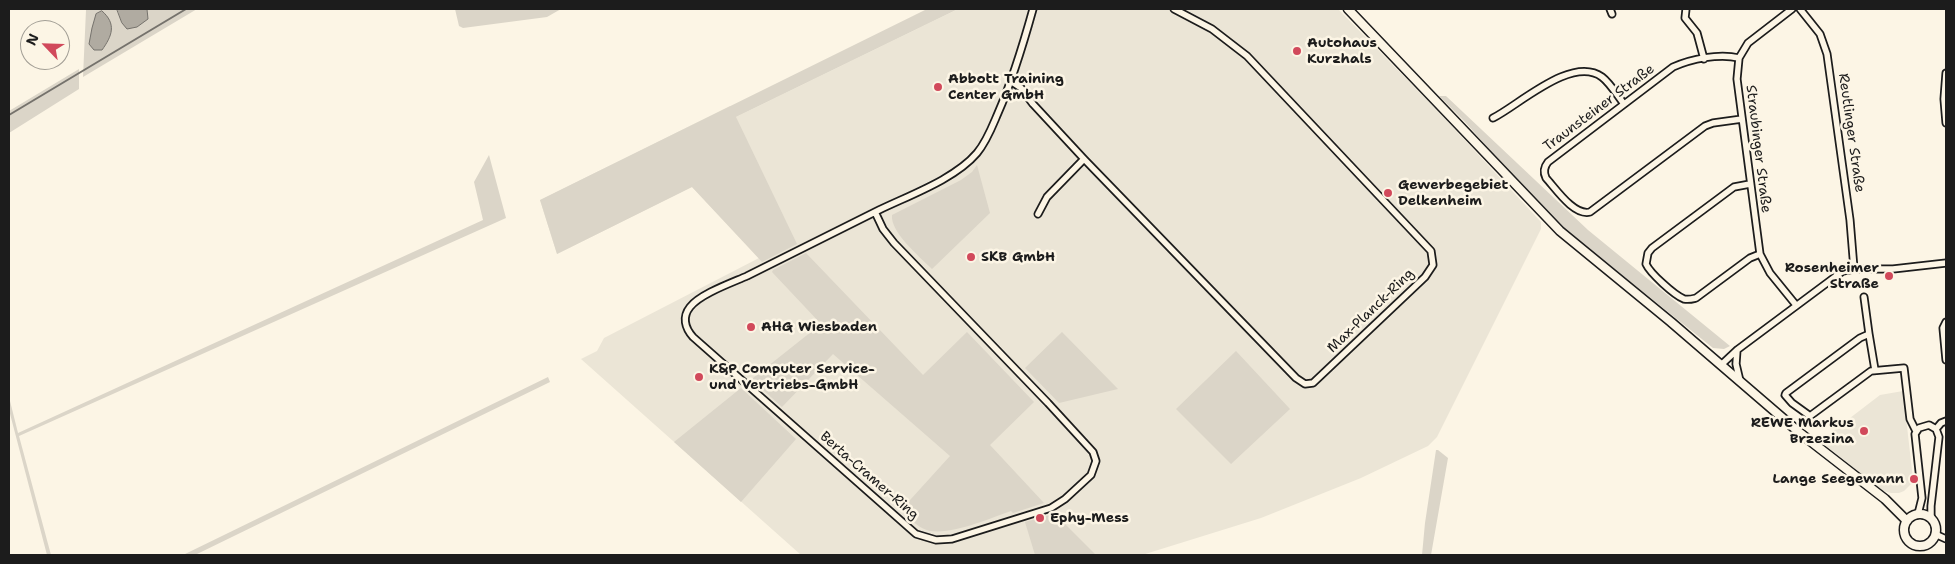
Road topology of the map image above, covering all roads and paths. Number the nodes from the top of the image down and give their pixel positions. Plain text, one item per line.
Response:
1 (1033, 9) edge
2 (1174, 9) edge
3 (1348, 9) edge
4 (1686, 9) edge
5 (1792, 9) edge
6 (1800, 9) edge
7 (1739, 58) junction
8 (1704, 59) junction
9 (1946, 73) edge
10 (1012, 82) junction
11 (1624, 104) junction
12 (1493, 118) dead end
13 (1742, 119) junction
14 (1946, 124) edge
15 (1084, 159) junction
16 (1750, 184) junction
17 (875, 212) junction
18 (1038, 214) dead end
19 (1760, 254) junction
20 (1946, 263) edge
21 (1854, 269) junction
22 (1864, 297) dead end
23 (1796, 305) junction
24 (1946, 322) edge
25 (1869, 334) junction
26 (1737, 350) junction
27 (1946, 360) edge
28 (1721, 364) junction
29 (1875, 370) junction
30 (1740, 381) junction
31 (1946, 421) edge
32 (1936, 430) junction
33 (1916, 431) junction
34 (1918, 514) junction
35 (1931, 519) junction
36 (1907, 521) junction
37 (1935, 534) junction
38 (1946, 539) edge
39 (1920, 546) junction
40 (1921, 555) edge

1 - 10 street
2 - 15 street, Max-Planck-Ring
3 - 28 main road
4 - 8 street
5 - 7 street
6 - 21 street, Reutlinger Straße
7 - 8 street, Traunsteiner Straße
7 - 13 street, Straubinger Straße
8 - 11 street, Traunsteiner Straße
9 - 14 street
10 - 15 street, Max-Planck-Ring
10 - 17 street, Berta-Cramer-Ring
11 - 12 street
11 - 13 street, Traunsteiner Straße
13 - 16 street, Straubinger Straße
15 - 18 street
16 - 19 street, Straubinger Straße
16 - 19 street
17 - 17 street, Berta-Cramer-Ring
19 - 23 street, Straubinger Straße
20 - 21 street
21 - 23 street
22 - 25 street
23 - 26 street
24 - 27 street
25 - 29 street
25 - 29 street
26 - 28 street
26 - 30 street
28 - 30 main road
29 - 33 street
30 - 36 main road
31 - 32 street
32 - 33 street
32 - 35 street
33 - 34 street
34 - 35 main road
34 - 36 main road
35 - 37 main road
36 - 39 main road
37 - 38 street
37 - 39 main road
39 - 40 main road

